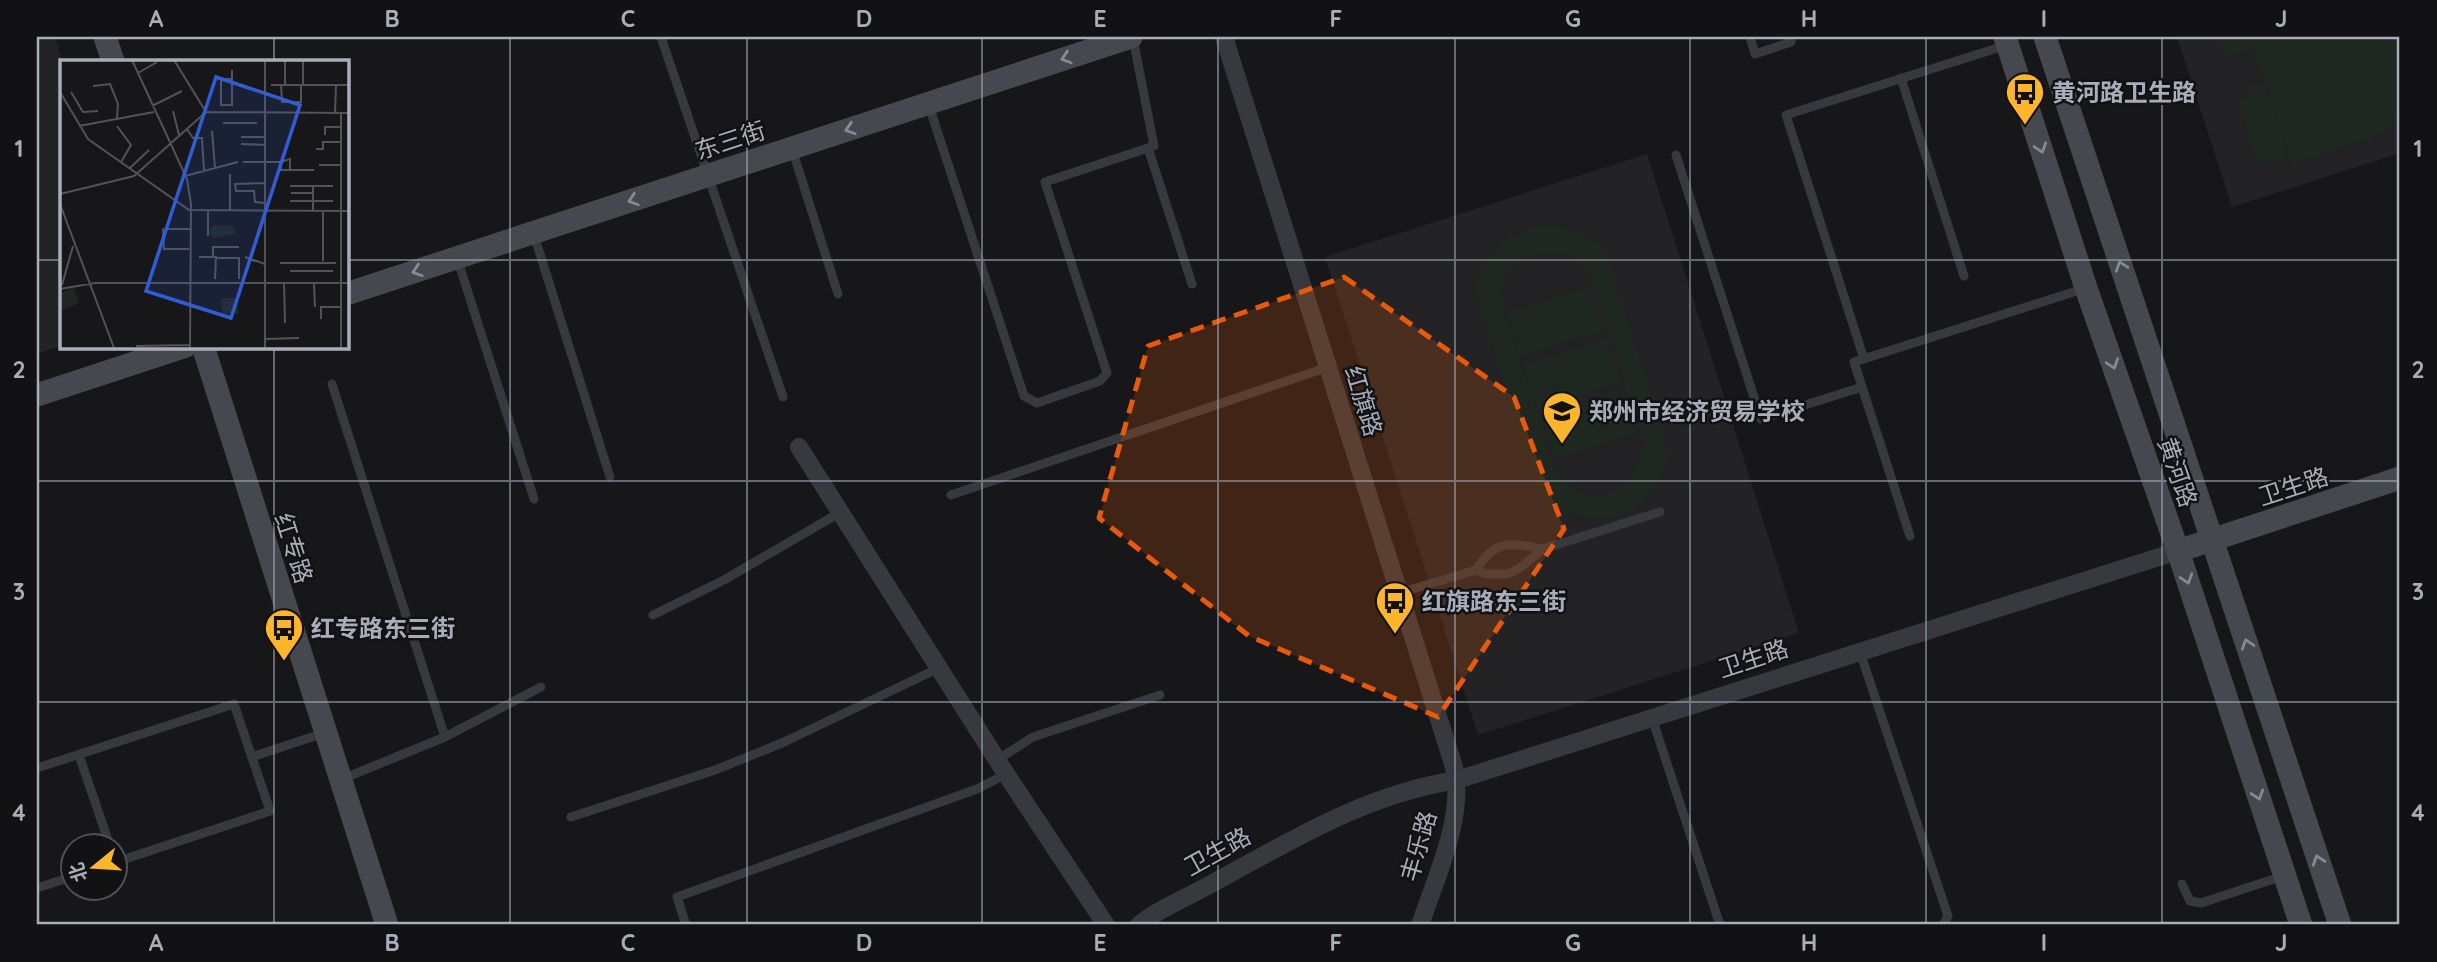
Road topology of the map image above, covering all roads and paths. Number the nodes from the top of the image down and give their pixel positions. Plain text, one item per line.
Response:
1 (105, 37) edge
2 (661, 37) edge
3 (1132, 37) edge
4 (1224, 37) edge
5 (1750, 37) edge
6 (1789, 37) edge
7 (2045, 37) edge
8 (2006, 41) edge
9 (113, 60) edge
10 (1901, 78) junction
11 (928, 103) junction
12 (791, 148) junction
13 (1148, 148) junction
14 (1676, 155) dead end
15 (706, 176) junction
16 (534, 233) junction
17 (457, 258) junction
18 (1964, 276) dead end
19 (1192, 284) dead end
20 (2087, 288) junction
21 (348, 293) edge
22 (838, 294) dead end
23 (180, 348) edge
24 (204, 348) edge
25 (1864, 359) junction
26 (1328, 367) junction
27 (332, 384) dead end
28 (1862, 387) junction
29 (37, 395) edge
30 (783, 397) dead end
31 (800, 447) dead end
32 (610, 477) dead end
33 (2400, 478) edge
34 (951, 495) dead end
35 (534, 499) dead end
36 (841, 512) junction
37 (1660, 512) dead end
38 (1910, 536) dead end
39 (2213, 540) junction
40 (1543, 550) junction
41 (2178, 551) junction
42 (1476, 570) junction
43 (1399, 593) junction
44 (653, 615) dead end
45 (1860, 652) junction
46 (939, 668) junction
47 (541, 687) dead end
48 (1160, 695) dead end
49 (1652, 718) junction
50 (325, 733) junction
51 (445, 737) junction
52 (79, 755) junction
53 (252, 757) junction
54 (1001, 767) junction
55 (37, 768) edge
56 (340, 780) junction
57 (1457, 780) junction
58 (571, 817) dead end
59 (105, 832) edge
60 (130, 857) edge
61 (2284, 876) junction
62 (60, 881) edge
63 (2182, 884) dead end
64 (37, 888) edge
65 (387, 925) edge
66 (686, 925) edge
67 (1106, 925) edge
68 (1139, 925) edge
69 (1420, 925) edge
70 (1720, 925) edge
71 (1943, 925) edge
72 (2301, 925) edge
73 (2340, 925) edge

1 - 9 street
2 - 15 lane
3 -> 11 street, 东三街
3 - 13 lane
4 - 26 street, 红旗路
5 - 6 lane
39 -> 7 street, 黄河路
8 - 10 lane
8 -> 20 street, 黄河路
10 - 18 lane
10 - 25 lane
11 -> 12 street, 东三街
11 - 13 lane
12 - 15 street, 东三街
12 - 22 lane
13 - 19 lane
14 - 28 lane
15 -> 16 street, 东三街
15 - 30 lane
16 - 17 street, 东三街
16 - 32 lane
17 -> 21 street, 东三街
17 - 35 lane
20 - 25 lane
20 -> 41 street, 黄河路
23 - 29 street
24 - 50 street, 红专路
25 - 28 lane
26 - 34 lane
26 - 43 street, 红旗路
27 - 51 lane
28 - 38 lane
31 - 36 street
33 - 39 street, 卫生路
36 - 44 lane
36 - 46 street
37 - 40 lane
39 - 41 street, 卫生路
73 -> 39 street, 黄河路
40 - 42 lane
40 - 42 lane
41 - 45 street, 卫生路
41 -> 61 street, 黄河路
42 - 43 lane
43 - 57 street, 红旗路
45 - 49 street, 卫生路
45 - 71 lane
46 - 54 street
46 - 58 lane
47 - 51 lane
48 - 54 lane
49 - 57 street, 卫生路
49 - 70 lane
50 - 53 lane
50 - 56 street, 红专路
51 - 56 lane
52 - 53 lane
52 - 55 lane
52 - 59 lane
53 - 60 lane
54 - 66 lane
54 - 67 street
56 - 65 street, 红专路
57 - 68 street, 卫生路
57 - 69 street, 丰乐路
61 - 63 lane
61 - 72 street, 黄河路
62 - 64 lane

